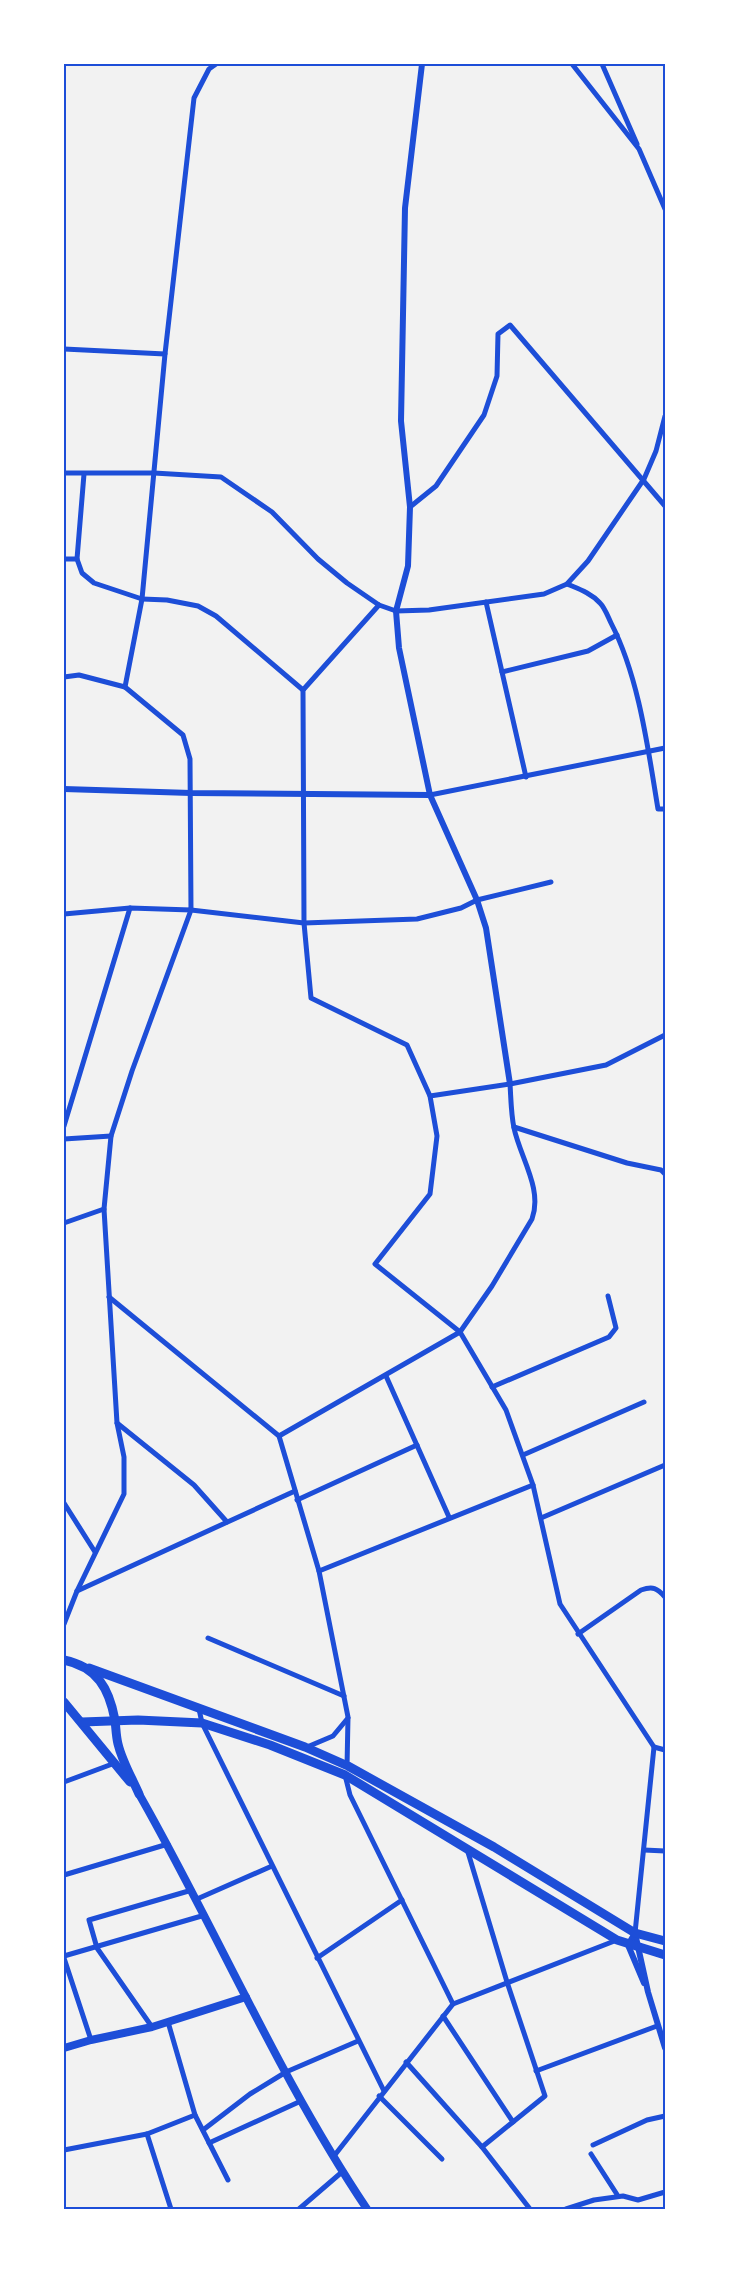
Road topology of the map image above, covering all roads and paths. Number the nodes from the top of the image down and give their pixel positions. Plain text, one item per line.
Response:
1 (216, 64) edge
2 (422, 64) edge
3 (572, 64) edge
4 (602, 64) edge
5 (639, 149) junction
6 (665, 209) edge
7 (64, 349) edge
8 (165, 354) junction
9 (665, 416) edge
10 (64, 473) edge
11 (154, 473) junction
12 (84, 474) junction
13 (644, 479) junction
14 (665, 506) edge
15 (410, 507) junction
16 (64, 558) edge
17 (77, 559) junction
18 (567, 584) junction
19 (142, 599) junction
20 (486, 602) junction
21 (379, 605) junction
22 (396, 611) junction
23 (617, 635) junction
24 (502, 672) junction
25 (64, 677) edge
26 (125, 687) junction
27 (303, 690) junction
28 (665, 748) edge
29 (648, 752) junction
30 (526, 777) junction
31 (64, 789) edge
32 (191, 793) junction
33 (304, 794) junction
34 (430, 795) junction
35 (665, 809) edge
36 (552, 882) dead end
37 (477, 900) junction
38 (130, 908) junction
39 (191, 910) junction
40 (64, 914) edge
41 (304, 924) junction
42 (665, 1035) edge
43 (510, 1084) junction
44 (430, 1096) junction
45 (64, 1126) edge
46 (514, 1127) junction
47 (111, 1136) junction
48 (64, 1139) edge
49 (665, 1174) edge
50 (104, 1210) junction
51 (64, 1223) edge
52 (608, 1296) dead end
53 (109, 1297) junction
54 (460, 1332) junction
55 (386, 1376) junction
56 (492, 1386) junction
57 (644, 1402) dead end
58 (117, 1423) junction
59 (279, 1436) junction
60 (417, 1445) junction
61 (522, 1456) junction
62 (665, 1465) edge
63 (533, 1484) junction
64 (295, 1490) junction
65 (297, 1500) junction
66 (64, 1503) edge
67 (449, 1517) junction
68 (541, 1518) junction
69 (226, 1522) junction
70 (95, 1552) junction
71 (319, 1571) junction
72 (76, 1591) junction
73 (665, 1597) edge
74 (64, 1624) edge
75 (578, 1634) junction
76 (208, 1638) dead end
77 (64, 1660) edge
78 (89, 1668) junction
79 (344, 1696) junction
80 (64, 1702) edge
81 (199, 1709) junction
82 (348, 1718) junction
83 (115, 1720) junction
84 (82, 1722) junction
85 (202, 1723) junction
86 (305, 1747) junction
87 (654, 1747) junction
88 (665, 1750) edge
89 (122, 1757) junction
90 (115, 1764) junction
91 (346, 1771) junction
92 (64, 1782) edge
93 (139, 1794) junction
94 (168, 1844) junction
95 (466, 1848) junction
96 (644, 1850) junction
97 (665, 1851) edge
98 (272, 1866) junction
99 (64, 1875) edge
100 (192, 1890) junction
101 (197, 1900) junction
102 (402, 1900) junction
103 (205, 1915) junction
104 (635, 1933) junction
105 (617, 1940) junction
106 (665, 1941) edge
107 (628, 1945) junction
108 (97, 1948) junction
109 (640, 1948) junction
110 (665, 1955) edge
111 (64, 1957) edge
112 (317, 1958) junction
113 (507, 1982) junction
114 (648, 1992) junction
115 (246, 1998) junction
116 (453, 2004) junction
117 (442, 2016) junction
118 (168, 2022) junction
119 (657, 2026) junction
120 (152, 2027) junction
121 (92, 2040) junction
122 (358, 2041) junction
123 (64, 2048) edge
124 (665, 2048) edge
125 (406, 2062) junction
126 (536, 2071) junction
127 (286, 2072) junction
128 (381, 2094) junction
129 (301, 2101) junction
130 (195, 2115) junction
131 (665, 2116) edge
132 (513, 2122) junction
133 (203, 2130) junction
134 (147, 2134) junction
135 (209, 2143) junction
136 (593, 2145) dead end
137 (482, 2148) junction
138 (64, 2150) edge
139 (592, 2154) dead end
140 (334, 2156) junction
141 (442, 2159) dead end
142 (342, 2172) junction
143 (228, 2180) dead end
144 (665, 2192) edge
145 (618, 2196) junction
146 (171, 2209) edge
147 (299, 2209) edge
148 (367, 2209) edge
149 (530, 2209) edge
150 (566, 2209) edge

1 - 8 street
2 - 15 street
3 - 5 street
4 - 5 street
5 - 6 street
7 - 8 street
8 - 11 street
9 - 13 street
10 - 12 street
11 - 12 street
11 - 19 street
11 - 21 street
12 - 17 street
13 - 14 street
13 - 15 street
13 - 18 street
15 - 22 street
16 - 17 street
17 - 19 street
18 - 20 street
18 - 23 street
19 - 26 street
19 - 27 street
20 - 22 street
20 - 24 street
21 - 22 street
21 - 27 street
22 - 34 street
23 - 24 street
23 - 29 street
24 - 30 street
25 - 26 street
26 - 32 street
27 - 33 street
28 - 29 street
29 - 30 street
29 - 35 street
30 - 34 street
31 - 32 street
32 - 33 street
32 - 39 street
33 - 34 street
33 - 41 street
34 - 37 street
36 - 37 street
37 - 41 street
37 - 43 street
38 - 39 street
38 - 40 street
38 - 45 street
39 - 41 street
39 - 47 street
41 - 44 street
42 - 43 street
43 - 44 street
43 - 46 street
44 - 54 street
46 - 49 street
46 - 54 street
47 - 48 street
47 - 50 street
50 - 51 street
50 - 53 street
52 - 56 street
53 - 58 street
53 - 59 street
54 - 55 street
54 - 56 street
55 - 59 street
55 - 60 street
56 - 61 street
57 - 61 street
58 - 69 street
58 - 70 street
59 - 64 street
60 - 65 street
60 - 67 street
61 - 63 street
62 - 68 street
63 - 67 street
63 - 68 street
64 - 65 street
64 - 69 street
65 - 71 street
66 - 70 street
67 - 71 street
68 - 75 street
69 - 72 street
70 - 72 street
71 - 79 street
72 - 74 street
73 - 75 street
75 - 87 street
76 - 79 street
77 - 78 main road
78 - 81 main road
78 - 83 main road
79 - 82 street
80 - 84 main road
81 - 85 street
81 - 86 main road
82 - 86 street
82 - 91 street
83 - 84 main road
83 - 85 main road
83 - 89 main road
84 - 90 main road
85 - 91 main road
85 - 98 street
86 - 91 main road
87 - 88 street
87 - 96 street
89 - 90 street
89 - 93 main road
90 - 92 street
90 - 93 main road
91 - 95 main road
91 - 102 street
91 - 104 main road
93 - 94 main road
94 - 99 street
94 - 100 main road
95 - 105 main road
95 - 113 street
96 - 97 street
96 - 104 street
98 - 101 street
98 - 112 street
100 - 101 main road
100 - 108 street
101 - 103 main road
102 - 112 street
102 - 116 street
103 - 108 street
103 - 115 main road
104 - 106 main road
104 - 107 street
104 - 109 street
105 - 107 main road
105 - 113 street
107 - 109 main road
107 - 114 street
108 - 111 street
108 - 120 street
109 - 110 main road
109 - 114 street
111 - 121 street
112 - 122 street
113 - 116 street
113 - 126 street
114 - 119 street
115 - 118 main road
115 - 127 main road
116 - 117 street
117 - 125 street
117 - 132 street
118 - 120 main road
118 - 130 street
119 - 124 street
119 - 126 street
120 - 121 main road
121 - 123 main road
122 - 127 street
122 - 128 street
125 - 128 street
125 - 137 street
126 - 132 street
127 - 129 main road
127 - 133 street
128 - 140 street
128 - 141 street
129 - 135 street
129 - 140 main road
130 - 133 street
130 - 134 street
131 - 136 street
132 - 137 street
133 - 135 street
134 - 138 street
134 - 146 street
135 - 143 street
137 - 149 street
139 - 145 street
140 - 142 main road
142 - 147 street
142 - 148 main road
144 - 145 street
145 - 150 street

